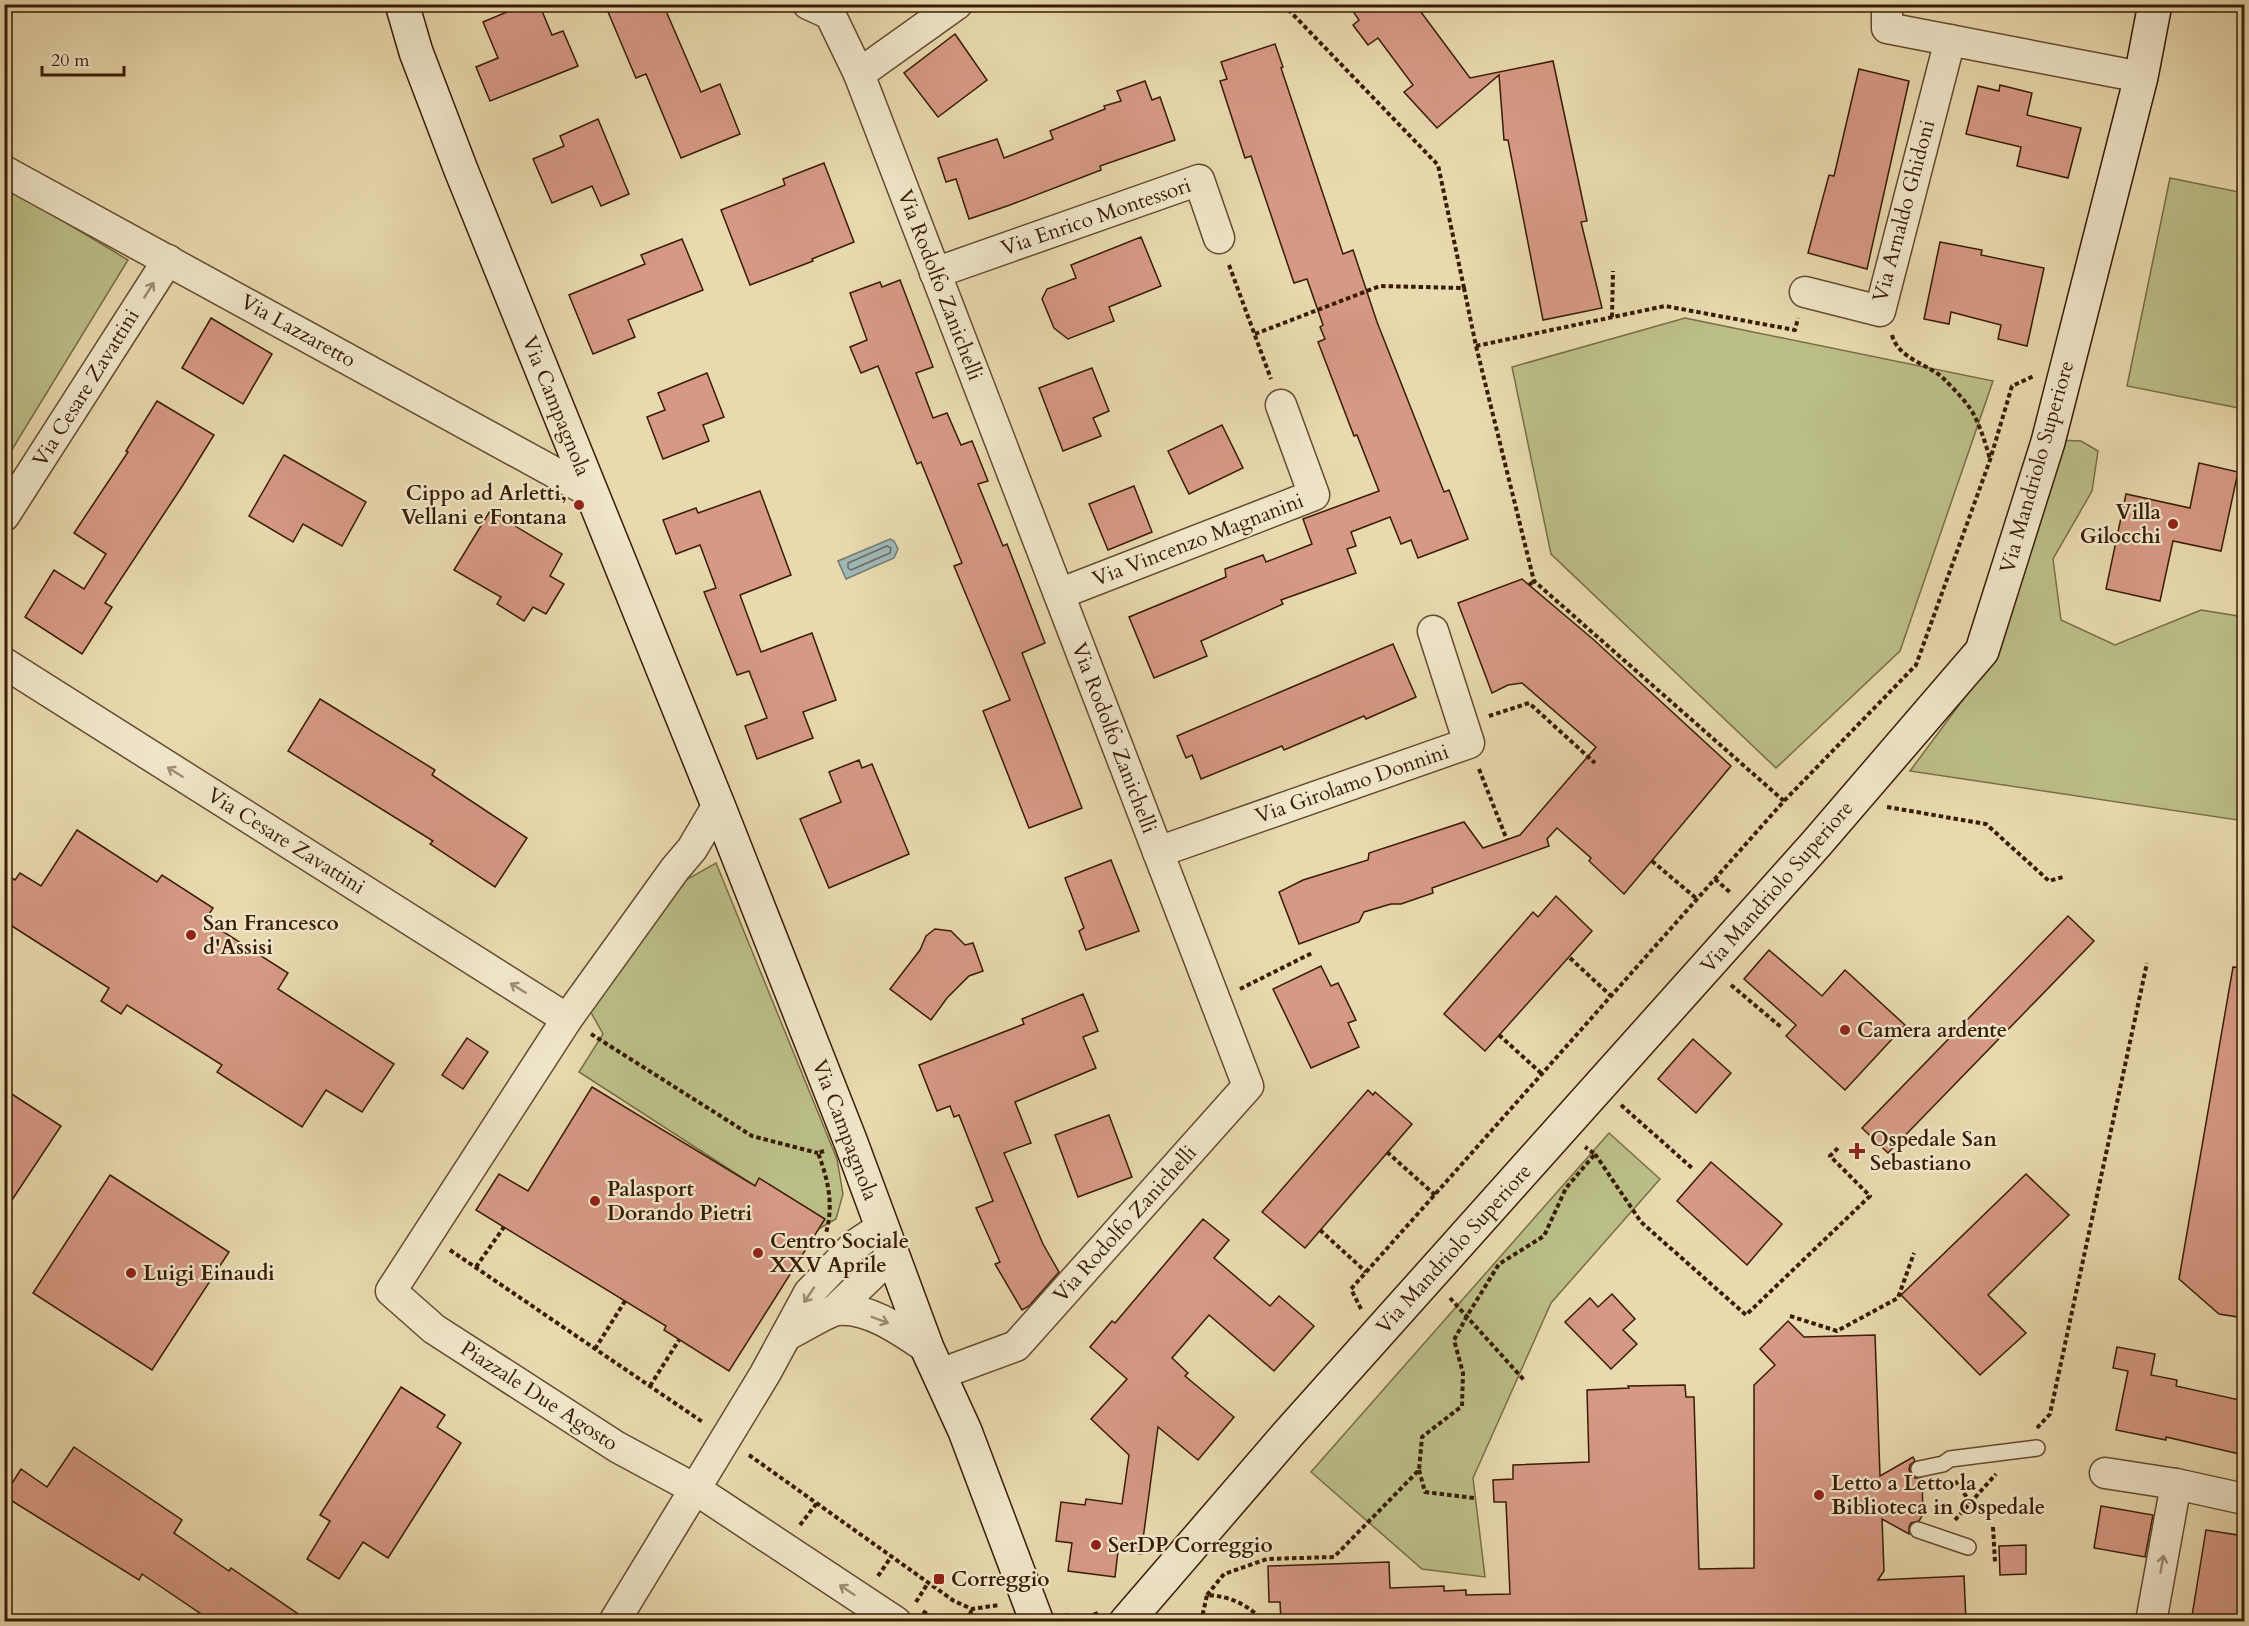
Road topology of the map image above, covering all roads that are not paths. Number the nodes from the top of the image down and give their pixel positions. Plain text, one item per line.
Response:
1 (402, 4) edge
2 (808, 4) edge
3 (957, 4) edge
4 (1887, 4) edge
5 (2155, 4) edge
6 (1950, 40) junction
7 (859, 74) junction
8 (2141, 77) junction
9 (4, 171) edge
10 (1219, 238) road end
11 (168, 260) junction
12 (935, 273) junction
13 (1805, 292) road end
14 (1281, 405) road end
15 (592, 493) junction
16 (4, 516) edge
17 (1059, 594) junction
18 (1433, 631) dead end
19 (4, 663) edge
20 (718, 806) junction
21 (731, 839) junction
22 (692, 849) junction
23 (1158, 852) junction
24 (567, 1019) junction
25 (888, 1241) junction
26 (836, 1310) junction
27 (787, 1335) junction
28 (933, 1361) junction
29 (2037, 1448) dead end
30 (1919, 1469) dead end
31 (2105, 1473) dead end
32 (2176, 1484) junction
33 (695, 1489) junction
34 (2244, 1498) edge
35 (1918, 1530) dead end
36 (1968, 1547) dead end
37 (1033, 1611) edge
38 (905, 1613) edge
39 (1117, 1616) edge
40 (614, 1622) edge
41 (2151, 1622) edge

1 - 15 street, Via Campagnola
2 - 7 street, Via Rodolfo Zanichelli
3 - 7 street
4 - 6 street
5 - 8 street, Via Mandriolo Superiore
6 - 8 street
6 - 13 street, Via Arnaldo Ghidoni
7 - 12 street, Via Rodolfo Zanichelli
8 - 39 street, Via Mandriolo Superiore
9 - 11 street, Via Lazzaretto
10 - 12 street, Via Enrico Montessori
11 - 15 street, Via Lazzaretto
16 -> 11 street, Via Cesare Zavattini
12 - 17 street, Via Rodolfo Zanichelli
14 - 17 street, Via Vincenzo Magnanini
15 - 20 street, Via Campagnola
17 - 23 street, Via Rodolfo Zanichelli
18 - 23 street, Via Girolamo Donnini
24 -> 19 street, Via Cesare Zavattini
20 - 21 street, Via Campagnola
20 - 22 street
21 - 22 street
21 - 25 street, Via Campagnola
22 - 24 street
23 - 28 street, Via Rodolfo Zanichelli
24 - 33 street, Piazzale Due Agosto
25 - 26 street
25 -> 27 street
25 - 28 street, Via Campagnola
26 - 27 street
26 -> 28 street
27 - 33 street
28 - 37 street, Via Campagnola
29 - 30 lane
31 - 32 street
32 - 34 street
41 -> 32 street
38 -> 33 street, Piazzale Due Agosto
33 - 40 street
35 - 36 lane

